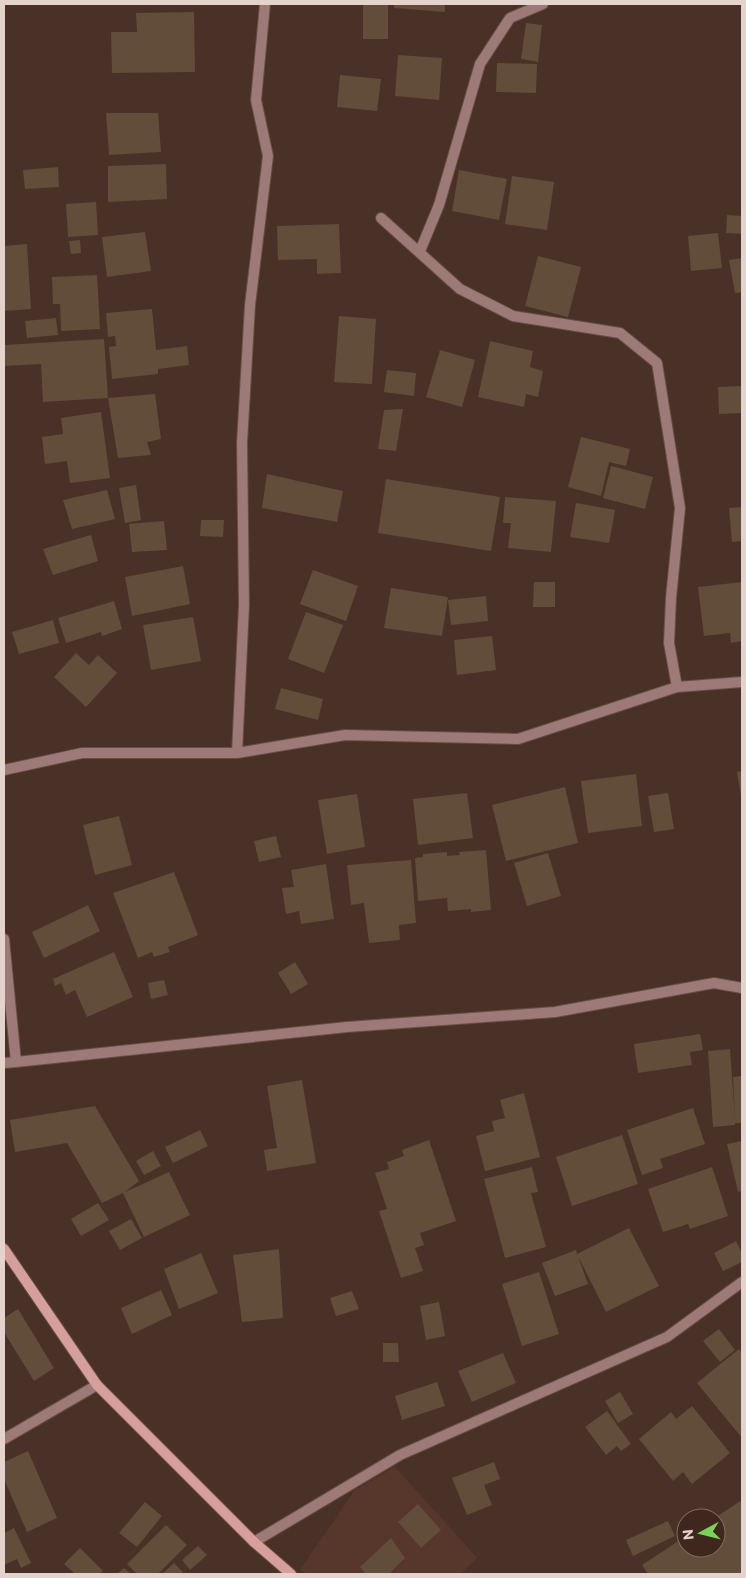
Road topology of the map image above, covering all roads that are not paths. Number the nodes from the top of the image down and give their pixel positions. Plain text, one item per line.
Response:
1 (265, 4) edge
2 (544, 4) edge
3 (381, 218) dead end
4 (420, 251) junction
5 (742, 682) edge
6 (677, 687) junction
7 (237, 753) junction
8 (4, 770) edge
9 (4, 939) edge
10 (742, 988) edge
11 (16, 1062) junction
12 (4, 1063) edge
13 (4, 1249) edge
14 (742, 1282) edge
15 (97, 1385) junction
16 (4, 1439) edge
17 (254, 1542) junction
18 (292, 1574) edge

1 - 7 street
2 - 4 street
3 - 4 street
4 - 6 street
5 - 6 street
6 - 7 street
7 - 8 street
9 - 11 street
10 - 11 street
11 - 12 street
13 - 15 main road
14 - 17 street
15 - 16 street
15 - 17 main road
17 - 18 main road

